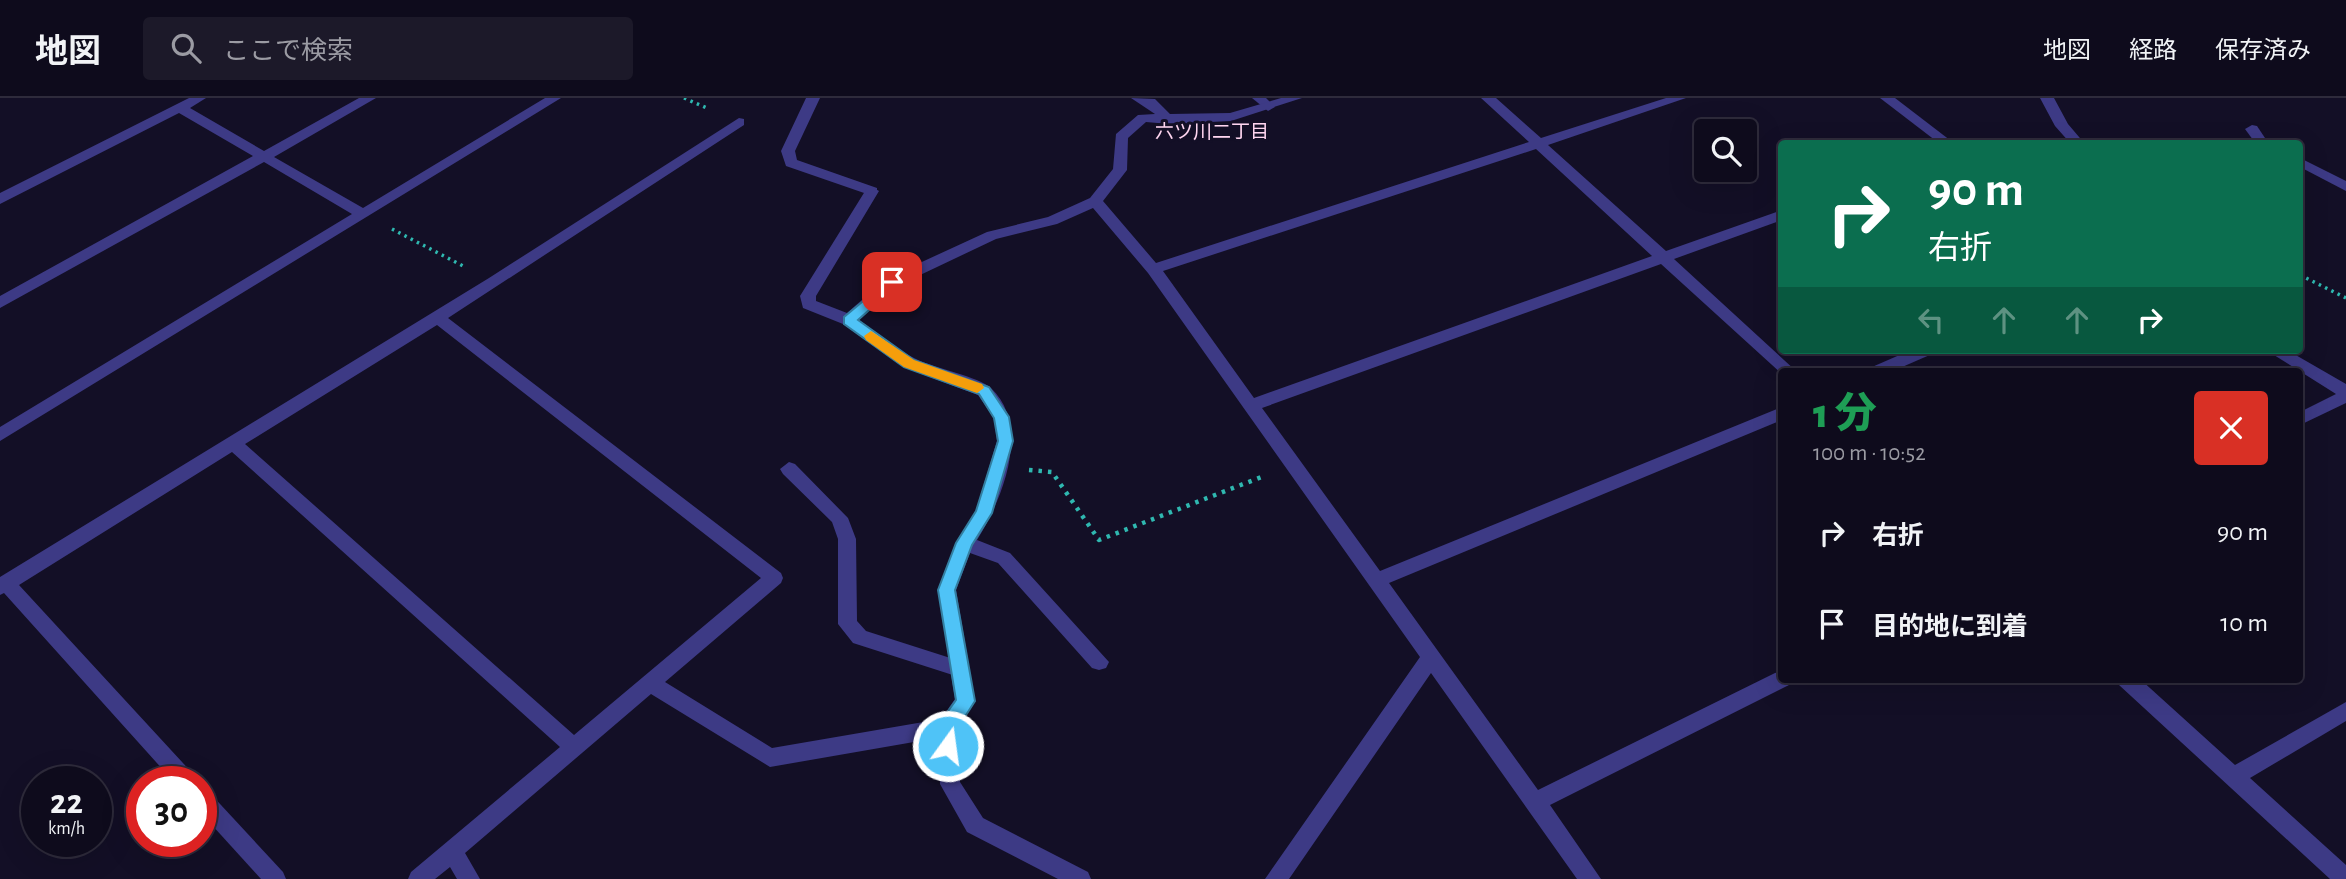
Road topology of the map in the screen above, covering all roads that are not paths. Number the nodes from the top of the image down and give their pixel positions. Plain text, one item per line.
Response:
1 (199, 98) edge
2 (369, 98) edge
3 (554, 98) edge
4 (813, 98) edge
5 (1138, 98) edge
6 (1295, 98) edge
7 (1488, 98) edge
8 (1679, 98) edge
9 (1887, 98) edge
10 (2047, 98) edge
11 (1264, 103) edge
12 (180, 108) junction
13 (1169, 120) junction
14 (738, 122) dead end
15 (2252, 129) dead end
16 (1945, 140) edge
17 (2075, 140) edge
18 (2260, 140) edge
19 (1537, 143) junction
20 (263, 156) junction
21 (2303, 164) edge
22 (2346, 187) edge
23 (0, 199) edge
24 (1095, 201) junction
25 (363, 214) junction
26 (1778, 216) edge
27 (1662, 257) junction
28 (1153, 269) junction
29 (0, 303) edge
30 (437, 317) junction
31 (849, 320) junction
32 (1917, 354) edge
33 (2281, 354) edge
34 (1785, 368) edge
35 (1885, 368) edge
36 (2346, 394) edge
37 (1252, 405) junction
38 (1778, 415) edge
39 (2303, 417) edge
40 (0, 435) edge
41 (233, 443) junction
42 (789, 469) dead end
43 (965, 543) junction
44 (1377, 580) junction
45 (3, 585) edge
46 (1431, 657) junction
47 (1099, 662) dead end
48 (959, 669) junction
49 (1778, 681) edge
50 (650, 683) junction
51 (2130, 683) edge
52 (2346, 711) edge
53 (947, 727) junction
54 (575, 747) junction
55 (172, 766) edge
56 (2234, 776) junction
57 (1535, 802) junction
58 (217, 816) edge
59 (452, 851) junction
60 (2346, 878) edge
61 (275, 879) edge
62 (419, 879) edge
63 (470, 879) edge
64 (1080, 879) edge
65 (1276, 879) edge
66 (1590, 879) edge

1 - 12 street
2 - 20 street
3 - 25 street
4 - 31 street
5 - 13 street
6 - 11 street
7 - 19 street
8 - 19 street
9 - 16 street
10 - 17 street
11 - 13 street
12 - 20 street
12 - 23 street
13 - 24 street
14 - 30 street
15 - 18 street
19 - 27 street
19 - 28 street
20 - 25 street
20 - 29 street
21 - 22 street
24 - 28 street
24 - 31 street
25 - 40 street
26 - 27 street
27 - 34 street
27 - 37 street
28 - 37 street
30 - 41 street
30 - 50 street
31 - 43 street
32 - 35 street
33 - 36 street
36 - 39 street
37 - 44 street
38 - 44 street
41 - 45 street
41 - 54 street
42 - 48 street
43 - 47 street
43 - 48 street
44 - 46 street
45 - 55 street
46 - 57 street
46 - 65 street
48 - 53 street
49 - 57 street
50 - 53 street
50 - 54 street
51 - 56 street
52 - 56 street
53 - 64 street
54 - 59 street
56 - 60 street
57 - 66 street
58 - 61 street
59 - 62 street
59 - 63 street

